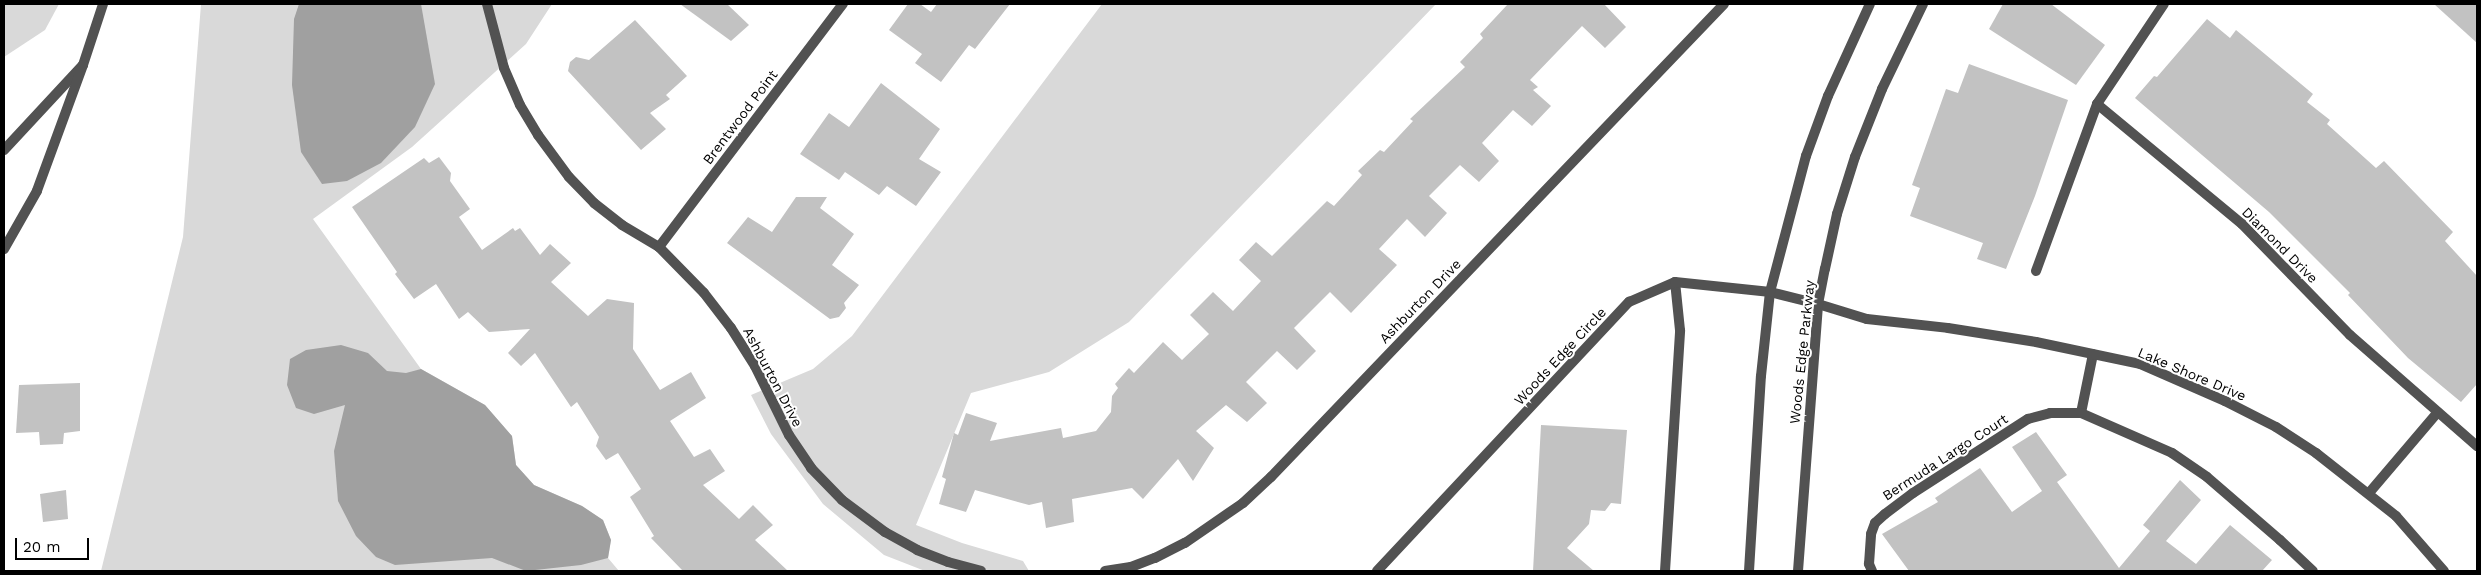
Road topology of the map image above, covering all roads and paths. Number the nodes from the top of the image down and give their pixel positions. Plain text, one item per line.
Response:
1 (103, 4) edge
2 (486, 4) edge
3 (842, 4) edge
4 (1724, 4) edge
5 (1870, 4) edge
6 (1923, 4) edge
7 (2164, 4) edge
8 (83, 65) junction
9 (2097, 104) junction
10 (4, 150) edge
11 (659, 247) junction
12 (4, 248) edge
13 (2036, 271) dead end
14 (1675, 282) junction
15 (1770, 292) junction
16 (1818, 304) junction
17 (2092, 354) junction
18 (2438, 412) junction
19 (2081, 413) junction
20 (2477, 446) edge
21 (2369, 493) junction
22 (981, 571) edge
23 (1105, 571) edge
24 (1377, 571) edge
25 (1665, 571) edge
26 (1749, 571) edge
27 (1798, 571) edge
28 (1872, 571) edge
29 (2313, 571) edge
30 (2444, 571) edge

1 - 8 street
2 - 11 street, Ashburton Drive
3 - 11 street, Brentwood Point
4 - 23 street, Ashburton Drive
5 - 15 street
6 - 16 street, Woods Edge Parkway
7 - 9 street
8 - 10 street
8 - 12 street
9 - 13 street
9 - 18 street, Diamond Drive
11 - 22 street, Ashburton Drive
14 - 15 street, Woods Edge Circle
14 - 24 street, Woods Edge Circle
14 - 25 street
15 - 16 street, Woods Edge Circle
15 - 26 street
16 - 17 street, Lake Shore Drive
16 - 27 street, Woods Edge Parkway
17 - 19 street
17 - 21 street, Lake Shore Drive
18 - 20 street, Diamond Drive
18 - 21 street
19 - 28 street, Bermuda Largo Court
19 - 29 street, Bermuda Largo Court
21 - 30 street, Lake Shore Drive

